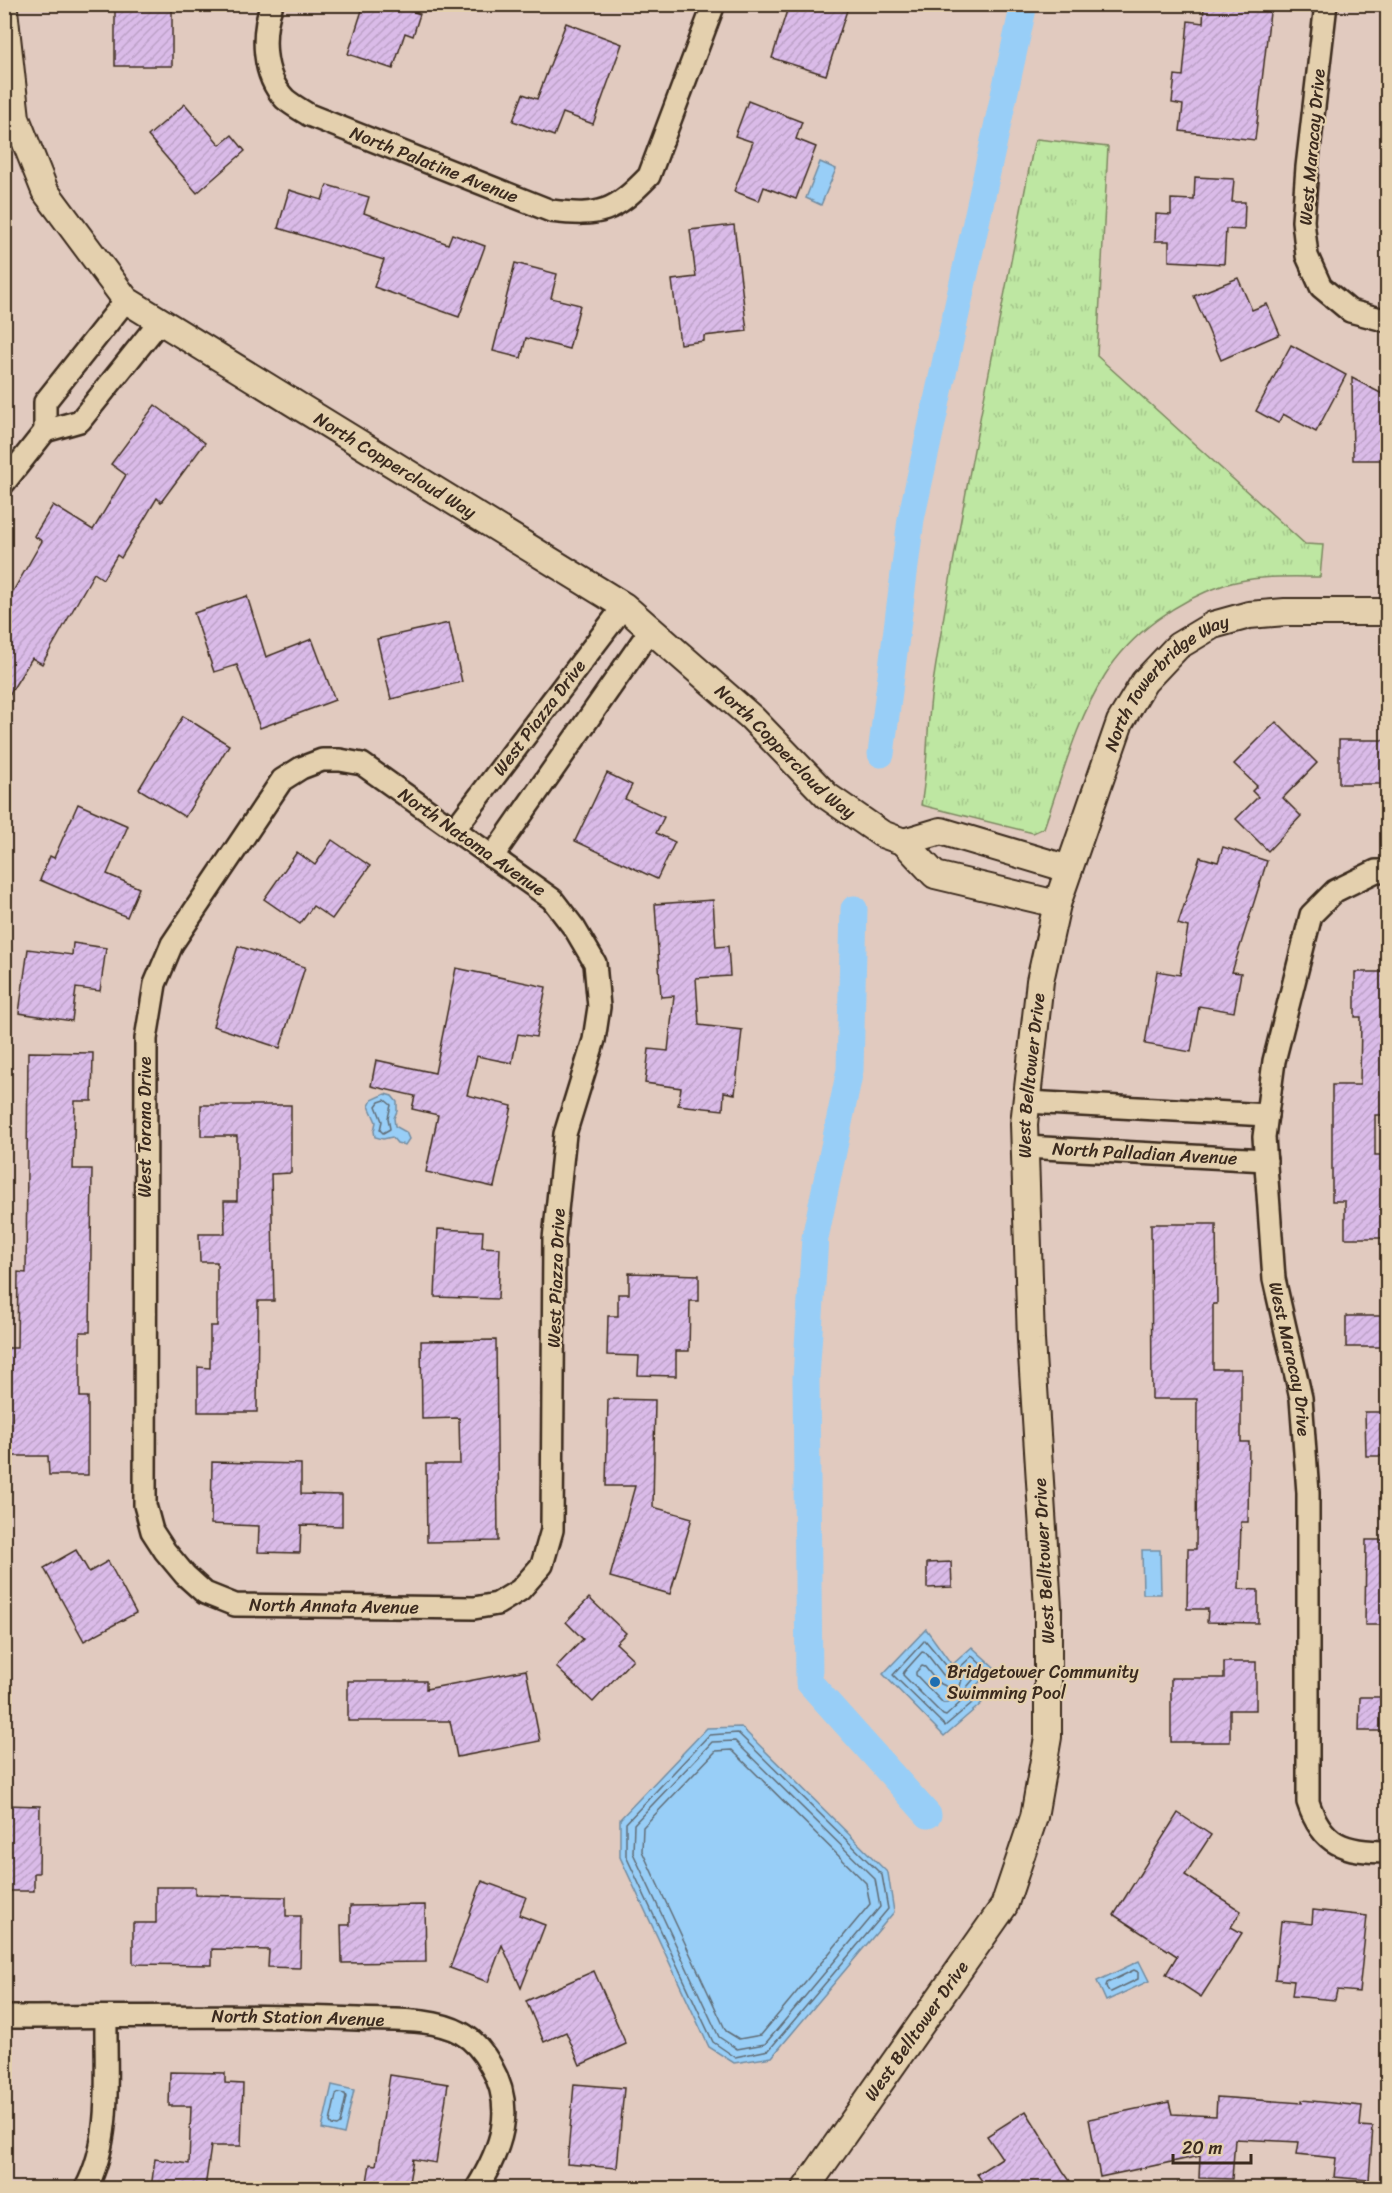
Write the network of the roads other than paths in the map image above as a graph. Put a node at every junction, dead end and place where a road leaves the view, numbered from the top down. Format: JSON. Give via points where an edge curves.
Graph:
{"nodes":[{"id":1,"x":272,"y":4,"type":"edge"},
{"id":2,"x":714,"y":4,"type":"edge"},
{"id":3,"x":1326,"y":4,"type":"edge"},
{"id":4,"x":4,"y":10,"type":"edge"},
{"id":5,"x":126,"y":300,"type":"junction"},
{"id":6,"x":160,"y":321,"type":"junction"},
{"id":7,"x":1388,"y":321,"type":"edge"},
{"id":8,"x":45,"y":431,"type":"junction"},
{"id":9,"x":5,"y":482,"type":"edge"},
{"id":10,"x":624,"y":606,"type":"junction"},
{"id":11,"x":1388,"y":612,"type":"edge"},
{"id":12,"x":651,"y":629,"type":"junction"},
{"id":13,"x":322,"y":760,"type":"joint"},
{"id":14,"x":454,"y":830,"type":"junction"},
{"id":15,"x":904,"y":842,"type":"junction"},
{"id":16,"x":492,"y":857,"type":"junction"},
{"id":17,"x":1069,"y":869,"type":"junction"},
{"id":18,"x":1388,"y":871,"type":"edge"},
{"id":19,"x":1057,"y":904,"type":"junction"},
{"id":20,"x":596,"y":963,"type":"joint"},
{"id":21,"x":1027,"y":1102,"type":"junction"},
{"id":22,"x":1267,"y":1115,"type":"junction"},
{"id":23,"x":1025,"y":1147,"type":"junction"},
{"id":24,"x":1266,"y":1160,"type":"junction"},
{"id":25,"x":165,"y":1551,"type":"joint"},
{"id":26,"x":520,"y":1590,"type":"joint"},
{"id":27,"x":1388,"y":1852,"type":"edge"},
{"id":28,"x":4,"y":2017,"type":"edge"},
{"id":29,"x":106,"y":2017,"type":"junction"},
{"id":30,"x":86,"y":2188,"type":"edge"},
{"id":31,"x":477,"y":2188,"type":"edge"},
{"id":32,"x":806,"y":2188,"type":"edge"}],
"edges":[{"from":1,"to":2,"type":"street","name":"North Palatine Avenue","via":[[266,21],[265,50],[271,75],[285,98],[309,115],[551,211],[582,215],[614,207],[649,176]]},
{"from":3,"to":7,"type":"street","name":"West Maracay Drive","via":[[1307,167],[1303,222],[1307,256],[1322,287],[1350,311]]},
{"from":4,"to":5,"type":"street","name":"North Coppercloud Way","via":[[16,118],[45,191]]},
{"from":5,"to":6,"type":"street","name":"North Coppercloud Way"},
{"from":5,"to":8,"type":"street","via":[[45,402]]},
{"from":6,"to":8,"type":"street","via":[[80,421]]},
{"from":6,"to":10,"type":"street","name":"North Coppercloud Way"},
{"from":8,"to":9,"type":"street"},
{"from":10,"to":12,"type":"street","name":"North Coppercloud Way"},
{"from":10,"to":14,"type":"street","name":"West Piazza Drive"},
{"from":11,"to":17,"type":"street","name":"North Towerbridge Way","via":[[1249,615],[1213,625],[1178,646],[1144,682],[1120,722]]},
{"from":12,"to":15,"type":"street","name":"North Coppercloud Way","via":[[752,718],[826,796],[882,834]]},
{"from":12,"to":16,"type":"street"},
{"from":13,"to":14,"type":"street","name":"North Natoma Avenue","via":[[362,764]]},
{"from":13,"to":25,"type":"street","name":"West Torana Drive","via":[[282,780],[172,944],[155,984],[146,1039],[143,1491],[152,1531]]},
{"from":14,"to":16,"type":"street","name":"North Natoma Avenue"},
{"from":15,"to":17,"type":"street","via":[[940,831]]},
{"from":15,"to":19,"type":"street","name":"North Coppercloud Way","via":[[935,875]]},
{"from":16,"to":20,"type":"street","name":"North Natoma Avenue","via":[[552,899]]},
{"from":17,"to":19,"type":"street","name":"North Towerbridge Way"},
{"from":18,"to":22,"type":"street","name":"West Maracay Drive","via":[[1376,871],[1335,891],[1311,915],[1274,1061]]},
{"from":19,"to":21,"type":"street","name":"West Belltower Drive","via":[[1040,981]]},
{"from":20,"to":26,"type":"street","name":"West Piazza Drive","via":[[599,1007],[594,1040],[565,1134],[554,1239],[552,1530],[542,1565]]},
{"from":21,"to":22,"type":"street"},
{"from":21,"to":23,"type":"street","name":"West Belltower Drive"},
{"from":22,"to":24,"type":"street","name":"West Maracay Drive"},
{"from":23,"to":24,"type":"street","name":"North Palladian Avenue"},
{"from":23,"to":32,"type":"street","name":"West Belltower Drive","via":[[1030,1340],[1048,1608],[1048,1737],[1034,1816],[1004,1906]]},
{"from":24,"to":27,"type":"street","name":"West Maracay Drive","via":[[1274,1279],[1301,1398],[1308,1493],[1308,1802],[1314,1820],[1326,1836],[1344,1847]]},
{"from":25,"to":26,"type":"street","name":"North Annata Avenue","via":[[205,1593],[235,1605],[474,1608],[497,1604]]},
{"from":28,"to":29,"type":"street","name":"North Station Avenue"},
{"from":29,"to":30,"type":"street","via":[[105,2128],[94,2173]]},
{"from":29,"to":31,"type":"street","name":"North Station Avenue","via":[[306,2017],[433,2022],[462,2033],[483,2051],[499,2080],[504,2109],[502,2137]]}]}
